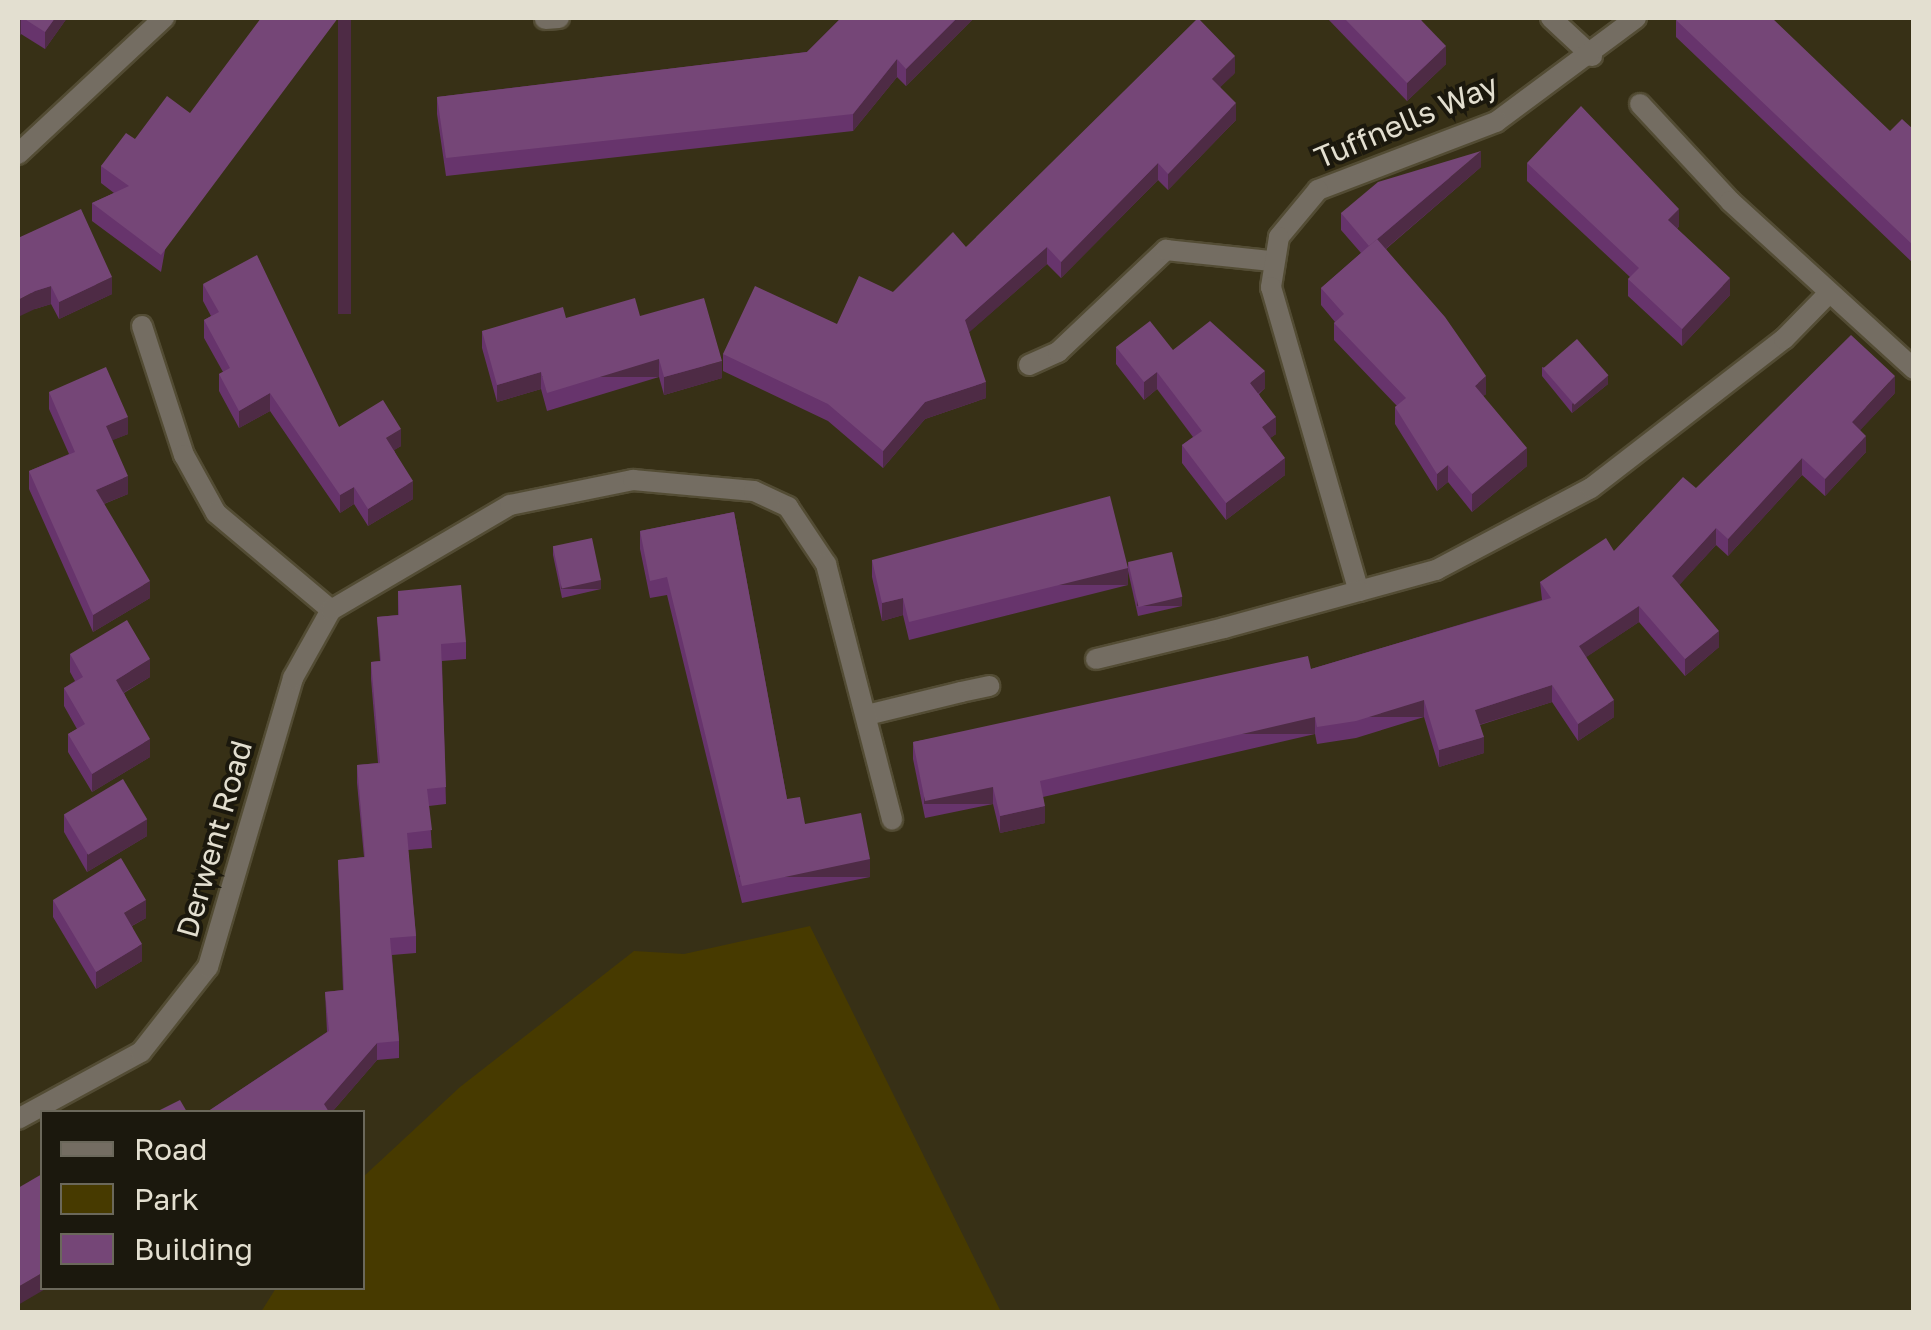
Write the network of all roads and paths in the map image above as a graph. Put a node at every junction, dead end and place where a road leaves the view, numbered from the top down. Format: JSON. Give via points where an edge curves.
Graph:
{"nodes":[{"id":1,"x":164,"y":18,"type":"edge"},
{"id":2,"x":1551,"y":18,"type":"edge"},
{"id":3,"x":1636,"y":18,"type":"edge"},
{"id":4,"x":1592,"y":56,"type":"junction"},
{"id":5,"x":1640,"y":104,"type":"dead end"},
{"id":6,"x":18,"y":154,"type":"edge"},
{"id":7,"x":1271,"y":260,"type":"junction"},
{"id":8,"x":1829,"y":293,"type":"junction"},
{"id":9,"x":142,"y":326,"type":"dead end"},
{"id":10,"x":1029,"y":365,"type":"dead end"},
{"id":11,"x":1914,"y":370,"type":"edge"},
{"id":12,"x":1359,"y":590,"type":"junction"},
{"id":13,"x":331,"y":610,"type":"junction"},
{"id":14,"x":1096,"y":659,"type":"dead end"},
{"id":15,"x":988,"y":686,"type":"dead end"},
{"id":16,"x":867,"y":715,"type":"junction"},
{"id":17,"x":892,"y":820,"type":"dead end"},
{"id":18,"x":18,"y":1119,"type":"edge"}],
"edges":[{"from":1,"to":6,"type":"street"},
{"from":2,"to":4,"type":"street"},
{"from":3,"to":4,"type":"street","name":"Tuffnells Way"},
{"from":4,"to":7,"type":"street","name":"Tuffnells Way","via":[[1496,122],[1318,190],[1295,210]]},
{"from":5,"to":8,"type":"street","via":[[1730,202]]},
{"from":7,"to":10,"type":"street","via":[[1166,250],[1058,352]]},
{"from":7,"to":12,"type":"street","via":[[1282,323]]},
{"from":8,"to":11,"type":"street"},
{"from":8,"to":12,"type":"street","via":[[1784,339],[1591,488],[1436,570]]},
{"from":9,"to":13,"type":"street","via":[[184,455],[216,513]]},
{"from":12,"to":14,"type":"street"},
{"from":13,"to":16,"type":"street","name":"Derwent Road","via":[[465,527],[576,486],[685,482],[754,491],[788,507],[814,540]]},
{"from":13,"to":18,"type":"street","name":"Derwent Road","via":[[293,678],[208,967],[141,1052]]},
{"from":15,"to":16,"type":"street"},
{"from":16,"to":17,"type":"street","name":"Derwent Road"}]}
